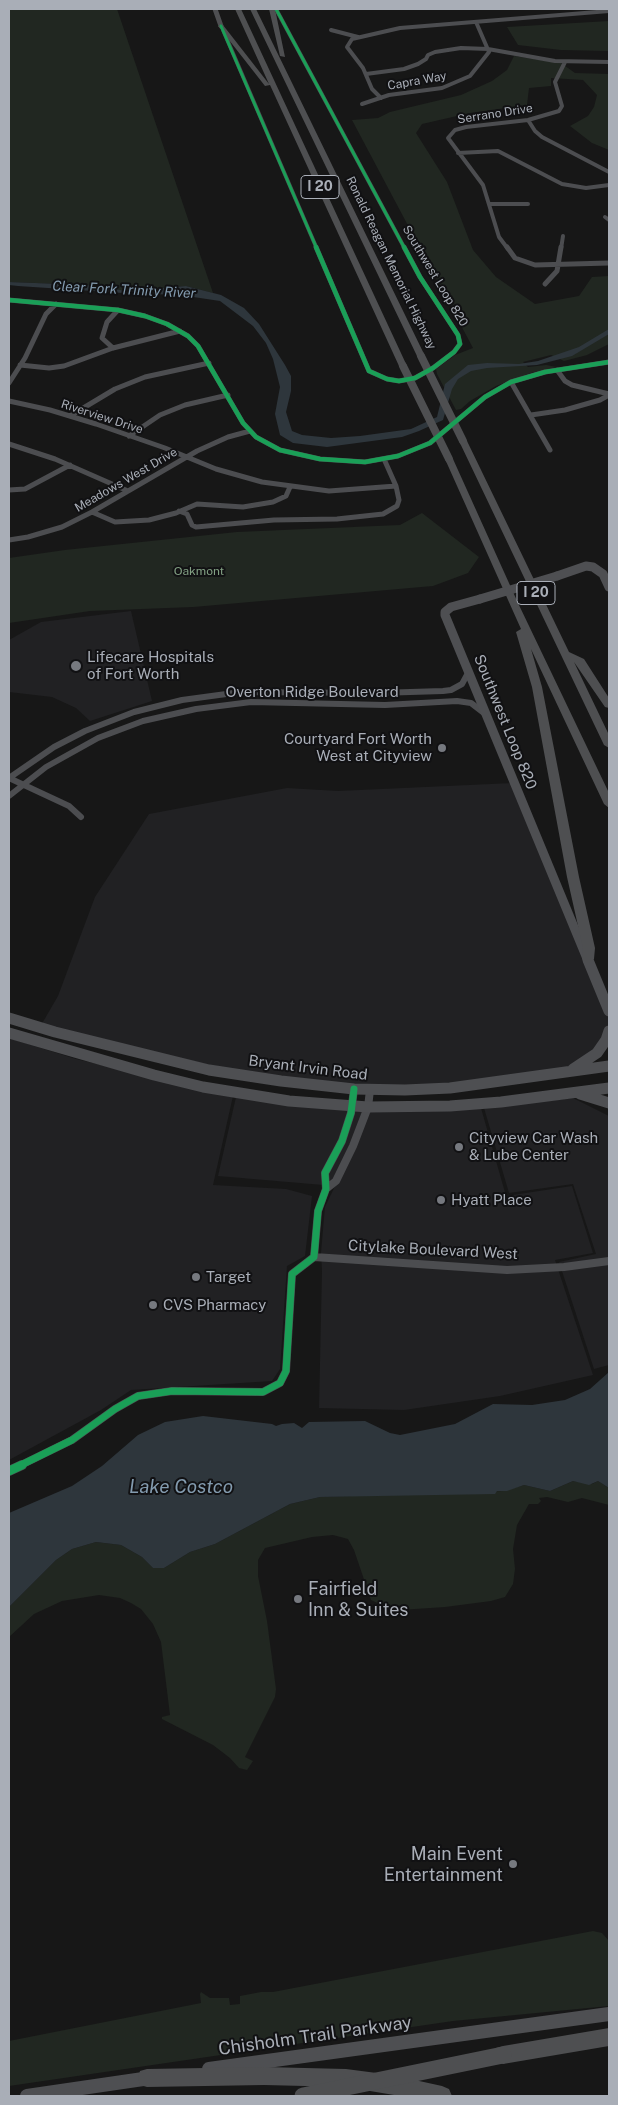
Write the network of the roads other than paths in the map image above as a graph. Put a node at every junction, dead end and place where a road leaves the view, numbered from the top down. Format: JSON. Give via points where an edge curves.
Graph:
{"nodes":[{"id":1,"x":215,"y":9,"type":"edge"},
{"id":2,"x":238,"y":9,"type":"edge"},
{"id":3,"x":253,"y":9,"type":"edge"},
{"id":4,"x":272,"y":9,"type":"edge"},
{"id":5,"x":276,"y":9,"type":"edge"},
{"id":6,"x":609,"y":11,"type":"edge"},
{"id":7,"x":476,"y":22,"type":"junction"},
{"id":8,"x":221,"y":26,"type":"junction"},
{"id":9,"x":331,"y":30,"type":"dead end"},
{"id":10,"x":358,"y":36,"type":"junction"},
{"id":11,"x":488,"y":50,"type":"junction"},
{"id":12,"x":565,"y":62,"type":"junction"},
{"id":13,"x":609,"y":62,"type":"edge"},
{"id":14,"x":284,"y":73,"type":"junction"},
{"id":15,"x":366,"y":74,"type":"junction"},
{"id":16,"x":381,"y":98,"type":"junction"},
{"id":17,"x":362,"y":104,"type":"dead end"},
{"id":18,"x":528,"y":120,"type":"junction"},
{"id":19,"x":295,"y":132,"type":"junction"},
{"id":20,"x":458,"y":153,"type":"junction"},
{"id":21,"x":609,"y":172,"type":"edge"},
{"id":22,"x":609,"y":185,"type":"edge"},
{"id":23,"x":490,"y":204,"type":"junction"},
{"id":24,"x":528,"y":204,"type":"dead end"},
{"id":25,"x":563,"y":236,"type":"dead end"},
{"id":26,"x":609,"y":263,"type":"edge"},
{"id":27,"x":558,"y":265,"type":"junction"},
{"id":28,"x":545,"y":284,"type":"dead end"},
{"id":29,"x":9,"y":300,"type":"edge"},
{"id":30,"x":56,"y":304,"type":"junction"},
{"id":31,"x":118,"y":310,"type":"junction"},
{"id":32,"x":180,"y":331,"type":"junction"},
{"id":33,"x":113,"y":348,"type":"junction"},
{"id":34,"x":609,"y":362,"type":"edge"},
{"id":35,"x":209,"y":363,"type":"junction"},
{"id":36,"x":20,"y":365,"type":"junction"},
{"id":37,"x":557,"y":370,"type":"junction"},
{"id":38,"x":511,"y":382,"type":"junction"},
{"id":39,"x":9,"y":383,"type":"edge"},
{"id":40,"x":228,"y":395,"type":"junction"},
{"id":41,"x":609,"y":395,"type":"edge"},
{"id":42,"x":9,"y":401,"type":"edge"},
{"id":43,"x":531,"y":415,"type":"junction"},
{"id":44,"x":70,"y":416,"type":"junction"},
{"id":45,"x":250,"y":431,"type":"junction"},
{"id":46,"x":129,"y":436,"type":"junction"},
{"id":47,"x":9,"y":444,"type":"edge"},
{"id":48,"x":550,"y":450,"type":"dead end"},
{"id":49,"x":187,"y":457,"type":"junction"},
{"id":50,"x":384,"y":459,"type":"junction"},
{"id":51,"x":70,"y":465,"type":"junction"},
{"id":52,"x":396,"y":486,"type":"junction"},
{"id":53,"x":290,"y":487,"type":"junction"},
{"id":54,"x":9,"y":490,"type":"edge"},
{"id":55,"x":128,"y":491,"type":"junction"},
{"id":56,"x":179,"y":511,"type":"junction"},
{"id":57,"x":92,"y":512,"type":"junction"},
{"id":58,"x":9,"y":540,"type":"edge"},
{"id":59,"x":609,"y":587,"type":"edge"},
{"id":60,"x":513,"y":603,"type":"junction"},
{"id":61,"x":566,"y":654,"type":"junction"},
{"id":62,"x":468,"y":673,"type":"junction"},
{"id":63,"x":284,"y":691,"type":"junction"},
{"id":64,"x":281,"y":702,"type":"junction"},
{"id":65,"x":609,"y":705,"type":"edge"},
{"id":66,"x":484,"y":713,"type":"junction"},
{"id":67,"x":116,"y":718,"type":"junction"},
{"id":68,"x":123,"y":728,"type":"junction"},
{"id":69,"x":609,"y":745,"type":"edge"},
{"id":70,"x":9,"y":778,"type":"edge"},
{"id":71,"x":21,"y":785,"type":"junction"},
{"id":72,"x":9,"y":796,"type":"edge"},
{"id":73,"x":609,"y":804,"type":"edge"},
{"id":74,"x":81,"y":816,"type":"dead end"},
{"id":75,"x":588,"y":959,"type":"junction"},
{"id":76,"x":608,"y":1010,"type":"edge"},
{"id":77,"x":9,"y":1018,"type":"edge"},
{"id":78,"x":609,"y":1020,"type":"edge"},
{"id":79,"x":609,"y":1031,"type":"edge"},
{"id":80,"x":9,"y":1034,"type":"edge"},
{"id":81,"x":609,"y":1066,"type":"edge"},
{"id":82,"x":570,"y":1071,"type":"junction"},
{"id":83,"x":609,"y":1088,"type":"edge"},
{"id":84,"x":354,"y":1089,"type":"junction"},
{"id":85,"x":370,"y":1090,"type":"junction"},
{"id":86,"x":574,"y":1092,"type":"junction"},
{"id":87,"x":609,"y":1103,"type":"edge"},
{"id":88,"x":352,"y":1106,"type":"junction"},
{"id":89,"x":368,"y":1107,"type":"junction"},
{"id":90,"x":342,"y":1140,"type":"junction"},
{"id":91,"x":353,"y":1146,"type":"junction"},
{"id":92,"x":326,"y":1188,"type":"junction"},
{"id":93,"x":314,"y":1257,"type":"junction"},
{"id":94,"x":609,"y":1261,"type":"edge"},
{"id":95,"x":9,"y":1471,"type":"edge"},
{"id":96,"x":609,"y":2014,"type":"edge"},
{"id":97,"x":609,"y":2037,"type":"edge"},
{"id":98,"x":147,"y":2078,"type":"junction"},
{"id":99,"x":27,"y":2096,"type":"edge"},
{"id":100,"x":303,"y":2096,"type":"edge"},
{"id":101,"x":442,"y":2096,"type":"edge"}],
"edges":[{"from":1,"to":8,"type":"main road","name":"Southwest Loop 820"},
{"from":2,"to":19,"type":"highway","number":"I 20"},
{"from":3,"to":14,"type":"highway","name":"Ronald Reagan Memorial Highway","number":"I 20"},
{"from":4,"to":14,"type":"highway","via":[[285,64]]},
{"from":5,"to":8,"type":"street","name":"Southwest Loop 820","via":[[420,277],[458,335],[460,344],[454,352],[415,378],[387,379],[369,371]]},
{"from":6,"to":7,"type":"street"},
{"from":7,"to":10,"type":"street","via":[[388,29]]},
{"from":7,"to":11,"type":"street"},
{"from":8,"to":19,"type":"highway","via":[[265,82],[289,129]]},
{"from":9,"to":10,"type":"street"},
{"from":10,"to":15,"type":"street","via":[[347,47]]},
{"from":11,"to":12,"type":"street"},
{"from":11,"to":15,"type":"street","via":[[444,50],[404,69]]},
{"from":11,"to":16,"type":"street","name":"Capra Way","via":[[485,60],[459,82]]},
{"from":12,"to":13,"type":"street"},
{"from":12,"to":18,"type":"street","name":"Serrano Drive","via":[[555,82],[562,108]]},
{"from":14,"to":61,"type":"highway","name":"Ronald Reagan Memorial Highway","number":"I 20","bridge":true},
{"from":15,"to":16,"type":"street","via":[[372,89]]},
{"from":16,"to":17,"type":"street","name":"Capra Way"},
{"from":18,"to":20,"type":"street","name":"Serrano Drive","via":[[455,130],[448,138]]},
{"from":18,"to":21,"type":"street","via":[[542,137]]},
{"from":19,"to":60,"type":"highway","number":"I 20","bridge":true},
{"from":20,"to":22,"type":"street","via":[[498,151],[562,184],[586,188]]},
{"from":20,"to":23,"type":"street","name":"Serrano Drive","via":[[482,185]]},
{"from":23,"to":24,"type":"street"},
{"from":23,"to":27,"type":"street","name":"Serrano Drive","via":[[499,237],[509,253],[530,264]]},
{"from":25,"to":27,"type":"street"},
{"from":26,"to":27,"type":"street","name":"Serrano Drive"},
{"from":27,"to":28,"type":"street","via":[[557,271]]},
{"from":29,"to":30,"type":"street"},
{"from":30,"to":31,"type":"street"},
{"from":30,"to":36,"type":"street","via":[[46,314]]},
{"from":31,"to":32,"type":"street","via":[[156,320]]},
{"from":31,"to":33,"type":"street","via":[[107,322],[102,338]]},
{"from":32,"to":33,"type":"street"},
{"from":32,"to":35,"type":"street","via":[[198,346]]},
{"from":33,"to":36,"type":"street","via":[[64,366]]},
{"from":34,"to":37,"type":"street"},
{"from":35,"to":40,"type":"street"},
{"from":35,"to":44,"type":"street","via":[[145,377],[116,389]]},
{"from":36,"to":39,"type":"street"},
{"from":37,"to":38,"type":"street"},
{"from":37,"to":41,"type":"street","via":[[565,381]]},
{"from":38,"to":43,"type":"street"},
{"from":38,"to":50,"type":"street","via":[[494,390],[430,443]]},
{"from":40,"to":45,"type":"street"},
{"from":40,"to":46,"type":"street","via":[[168,412]]},
{"from":41,"to":43,"type":"street","via":[[565,410]]},
{"from":42,"to":44,"type":"street","name":"Riverview Drive"},
{"from":43,"to":48,"type":"street"},
{"from":44,"to":46,"type":"street","name":"Riverview Drive"},
{"from":45,"to":49,"type":"street","name":"Meadows West Drive","via":[[228,437]]},
{"from":45,"to":50,"type":"street","via":[[280,450],[320,460],[354,462]]},
{"from":46,"to":49,"type":"street","name":"Riverview Drive"},
{"from":47,"to":51,"type":"street"},
{"from":49,"to":53,"type":"street","name":"Riverview Drive","via":[[242,477]]},
{"from":49,"to":55,"type":"street","name":"Meadows West Drive"},
{"from":50,"to":52,"type":"street"},
{"from":51,"to":54,"type":"street","via":[[25,489]]},
{"from":51,"to":55,"type":"street"},
{"from":52,"to":53,"type":"street","name":"Riverview Drive","via":[[329,491]]},
{"from":52,"to":56,"type":"street","via":[[397,506],[383,514],[196,527],[187,514]]},
{"from":53,"to":56,"type":"street","via":[[286,496],[273,502],[243,507],[197,504]]},
{"from":55,"to":57,"type":"street","name":"Meadows West Drive"},
{"from":56,"to":57,"type":"street","via":[[149,520],[123,522],[108,520]]},
{"from":57,"to":58,"type":"street","name":"Meadows West Drive","via":[[47,532]]},
{"from":59,"to":62,"type":"main road","name":"Southwest Loop 820","bridge":true,"via":[[603,574],[586,566],[451,608],[445,612]]},
{"from":60,"to":73,"type":"highway","number":"I 20"},
{"from":60,"to":75,"type":"highway","via":[[513,613],[537,687],[589,948]]},
{"from":61,"to":65,"type":"highway","via":[[580,661]]},
{"from":61,"to":69,"type":"highway","name":"Ronald Reagan Memorial Highway","number":"I 20"},
{"from":62,"to":63,"type":"street","name":"Overton Ridge Boulevard","via":[[462,684],[443,691]]},
{"from":62,"to":66,"type":"main road","name":"Southwest Loop 820"},
{"from":63,"to":64,"type":"street"},
{"from":63,"to":67,"type":"street","name":"Overton Ridge Boulevard","via":[[202,696]]},
{"from":64,"to":66,"type":"street","name":"Overton Ridge Boulevard","via":[[386,705],[457,701],[471,704]]},
{"from":64,"to":68,"type":"street","name":"Overton Ridge Boulevard","via":[[216,705]]},
{"from":66,"to":75,"type":"main road","name":"Southwest Loop 820"},
{"from":67,"to":68,"type":"street"},
{"from":67,"to":70,"type":"street","name":"Overton Ridge Boulevard","via":[[68,739]]},
{"from":68,"to":71,"type":"street","name":"Overton Ridge Boulevard","via":[[74,750]]},
{"from":70,"to":71,"type":"street"},
{"from":71,"to":72,"type":"street","name":"Overton Ridge Boulevard"},
{"from":71,"to":74,"type":"street","via":[[69,806]]},
{"from":75,"to":76,"type":"main road","name":"Southwest Loop 820"},
{"from":76,"to":78,"type":"main road","name":"Southwest Loop 820"},
{"from":77,"to":84,"type":"main road","name":"Bryant Irvin Road","via":[[210,1070]]},
{"from":79,"to":82,"type":"main road","via":[[596,1053]]},
{"from":80,"to":88,"type":"main road","name":"Bryant Irvin Road","via":[[203,1087],[274,1099]]},
{"from":81,"to":82,"type":"main road","name":"Bryant Irvin Road"},
{"from":82,"to":85,"type":"main road","name":"Bryant Irvin Road","via":[[450,1088]]},
{"from":83,"to":86,"type":"main road","name":"Bryant Irvin Road"},
{"from":84,"to":85,"type":"main road","name":"Bryant Irvin Road"},
{"from":84,"to":88,"type":"street"},
{"from":85,"to":89,"type":"street"},
{"from":86,"to":87,"type":"main road"},
{"from":86,"to":89,"type":"main road","name":"Bryant Irvin Road","via":[[450,1106]]},
{"from":88,"to":89,"type":"main road","name":"Bryant Irvin Road"},
{"from":88,"to":90,"type":"street"},
{"from":89,"to":91,"type":"street"},
{"from":90,"to":91,"type":"street"},
{"from":90,"to":92,"type":"street","via":[[327,1167]]},
{"from":91,"to":92,"type":"street","via":[[336,1181]]},
{"from":92,"to":93,"type":"street","via":[[318,1211]]},
{"from":93,"to":94,"type":"street","name":"Citylake Boulevard West","via":[[507,1270]]},
{"from":93,"to":95,"type":"street","via":[[292,1274],[286,1372],[280,1383],[263,1392],[172,1391],[138,1396],[72,1440]]},
{"from":96,"to":98,"type":"main road","name":"Chisholm Trail Parkway"},
{"from":97,"to":100,"type":"highway","bridge":true},
{"from":98,"to":99,"type":"main road","name":"Chisholm Trail Parkway"},
{"from":98,"to":101,"type":"highway","via":[[346,2078]]}]}
